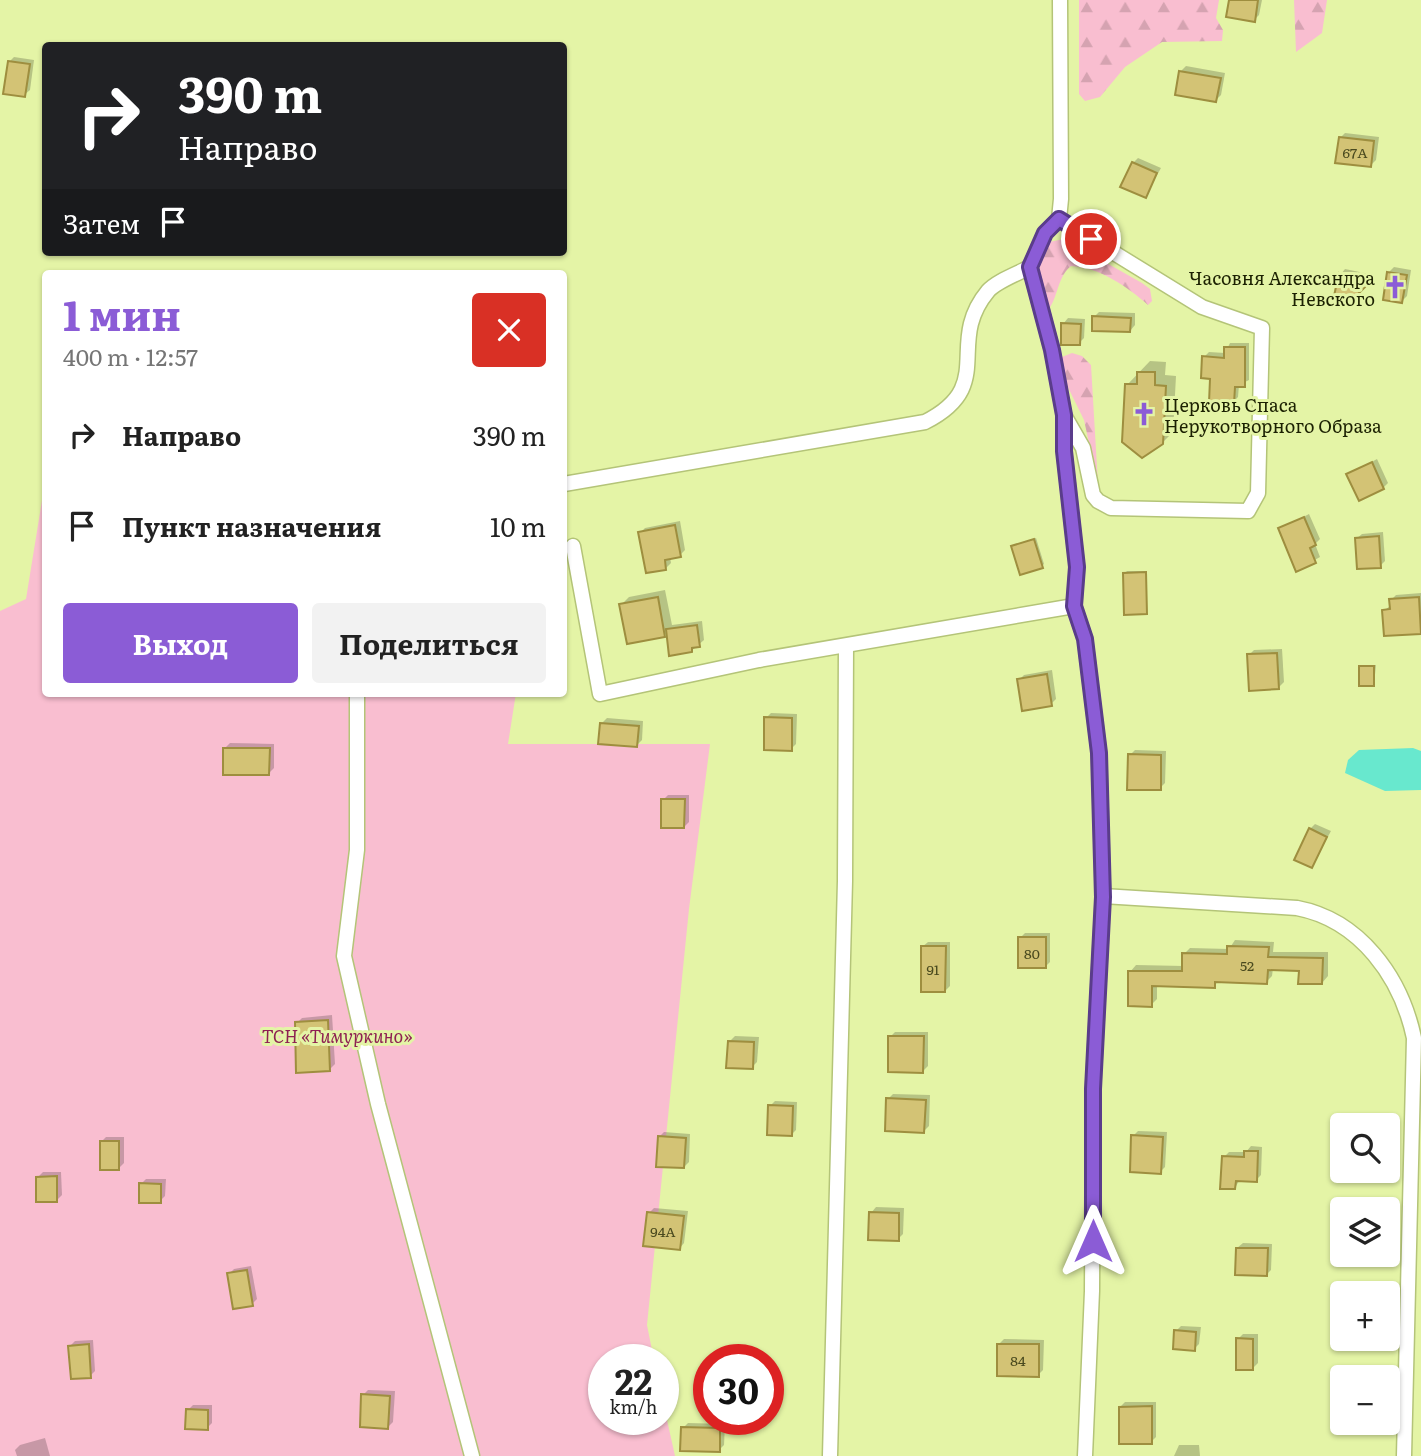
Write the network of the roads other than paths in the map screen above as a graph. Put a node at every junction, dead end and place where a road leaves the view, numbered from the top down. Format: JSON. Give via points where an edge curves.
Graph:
{"nodes":[{"id":1,"x":1060,"y":0,"type":"edge"},
{"id":2,"x":1059,"y":219,"type":"junction"},
{"id":3,"x":1030,"y":267,"type":"junction"},
{"id":4,"x":1064,"y":415,"type":"junction"},
{"id":5,"x":567,"y":483,"type":"edge"},
{"id":6,"x":573,"y":546,"type":"dead end"},
{"id":7,"x":1074,"y":606,"type":"junction"},
{"id":8,"x":846,"y":646,"type":"junction"},
{"id":9,"x":357,"y":697,"type":"edge"},
{"id":10,"x":1103,"y":897,"type":"junction"},
{"id":11,"x":472,"y":1456,"type":"edge"},
{"id":12,"x":830,"y":1456,"type":"edge"},
{"id":13,"x":1084,"y":1456,"type":"edge"},
{"id":14,"x":1404,"y":1456,"type":"edge"}],
"edges":[{"from":1,"to":2,"type":"street"},
{"from":2,"to":3,"type":"street","via":[[1045,233]]},
{"from":2,"to":4,"type":"street","via":[[1202,307],[1262,328],[1258,493],[1248,511],[1236,513],[1104,505],[1093,495],[1083,448]]},
{"from":3,"to":4,"type":"street"},
{"from":3,"to":5,"type":"street","via":[[990,289],[974,311],[967,344],[968,380],[946,411],[925,422]]},
{"from":4,"to":7,"type":"street","via":[[1077,567]]},
{"from":6,"to":8,"type":"street","via":[[600,694]]},
{"from":7,"to":8,"type":"street"},
{"from":7,"to":10,"type":"street","via":[[1085,639],[1099,753]]},
{"from":8,"to":12,"type":"street"},
{"from":9,"to":11,"type":"street","via":[[357,850],[344,956]]},
{"from":10,"to":13,"type":"street"},
{"from":10,"to":14,"type":"street","via":[[1320,912],[1355,934],[1393,981],[1414,1038]]}]}
